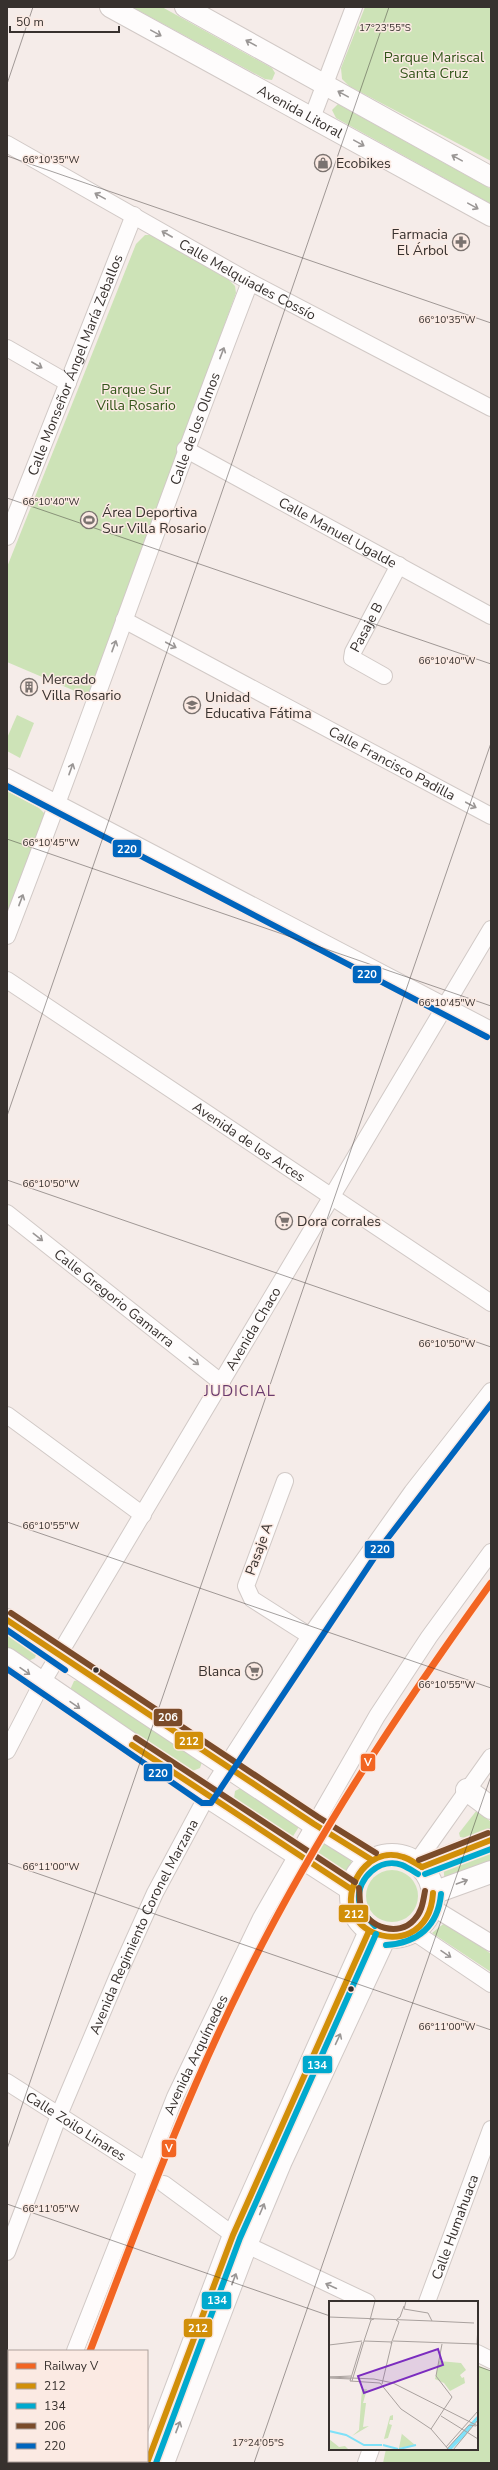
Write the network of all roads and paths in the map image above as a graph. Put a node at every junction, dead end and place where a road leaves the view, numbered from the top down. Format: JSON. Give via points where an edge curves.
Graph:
{"nodes":[{"id":1,"x":110,"y":7,"type":"edge"},
{"id":2,"x":185,"y":7,"type":"edge"},
{"id":3,"x":354,"y":7,"type":"edge"},
{"id":4,"x":324,"y":84,"type":"junction"},
{"id":5,"x":312,"y":118,"type":"junction"},
{"id":6,"x":7,"y":144,"type":"edge"},
{"id":7,"x":491,"y":177,"type":"edge"},
{"id":8,"x":134,"y":215,"type":"junction"},
{"id":9,"x":491,"y":216,"type":"edge"},
{"id":10,"x":250,"y":282,"type":"junction"},
{"id":11,"x":7,"y":348,"type":"edge"},
{"id":12,"x":68,"y":383,"type":"junction"},
{"id":13,"x":491,"y":408,"type":"edge"},
{"id":14,"x":185,"y":449,"type":"junction"},
{"id":15,"x":7,"y":537,"type":"edge"},
{"id":16,"x":399,"y":565,"type":"junction"},
{"id":17,"x":491,"y":616,"type":"edge"},
{"id":18,"x":124,"y":620,"type":"junction"},
{"id":19,"x":384,"y":676,"type":"dead end"},
{"id":20,"x":7,"y":777,"type":"edge"},
{"id":21,"x":57,"y":805,"type":"junction"},
{"id":22,"x":491,"y":816,"type":"edge"},
{"id":23,"x":491,"y":929,"type":"edge"},
{"id":24,"x":7,"y":936,"type":"edge"},
{"id":25,"x":7,"y":980,"type":"edge"},
{"id":26,"x":445,"y":1006,"type":"junction"},
{"id":27,"x":491,"y":1030,"type":"edge"},
{"id":28,"x":330,"y":1197,"type":"junction"},
{"id":29,"x":7,"y":1213,"type":"edge"},
{"id":30,"x":491,"y":1303,"type":"edge"},
{"id":31,"x":222,"y":1383,"type":"junction"},
{"id":32,"x":491,"y":1391,"type":"edge"},
{"id":33,"x":7,"y":1415,"type":"edge"},
{"id":34,"x":285,"y":1480,"type":"dead end"},
{"id":35,"x":143,"y":1515,"type":"junction"},
{"id":36,"x":491,"y":1552,"type":"edge"},
{"id":37,"x":7,"y":1620,"type":"edge"},
{"id":38,"x":310,"y":1636,"type":"junction"},
{"id":39,"x":60,"y":1656,"type":"junction"},
{"id":40,"x":7,"y":1659,"type":"edge"},
{"id":41,"x":42,"y":1683,"type":"junction"},
{"id":42,"x":7,"y":1751,"type":"edge"},
{"id":43,"x":491,"y":1757,"type":"edge"},
{"id":44,"x":227,"y":1766,"type":"junction"},
{"id":45,"x":467,"y":1790,"type":"junction"},
{"id":46,"x":207,"y":1796,"type":"junction"},
{"id":47,"x":491,"y":1808,"type":"edge"},
{"id":48,"x":314,"y":1824,"type":"junction"},
{"id":49,"x":491,"y":1840,"type":"edge"},
{"id":50,"x":296,"y":1854,"type":"junction"},
{"id":51,"x":372,"y":1860,"type":"junction"},
{"id":52,"x":419,"y":1865,"type":"junction"},
{"id":53,"x":491,"y":1872,"type":"edge"},
{"id":54,"x":351,"y":1889,"type":"junction"},
{"id":55,"x":433,"y":1900,"type":"junction"},
{"id":56,"x":414,"y":1932,"type":"junction"},
{"id":57,"x":378,"y":1934,"type":"junction"},
{"id":58,"x":491,"y":1943,"type":"edge"},
{"id":59,"x":491,"y":1984,"type":"edge"},
{"id":60,"x":7,"y":2082,"type":"edge"},
{"id":61,"x":59,"y":2115,"type":"junction"},
{"id":62,"x":491,"y":2129,"type":"edge"},
{"id":63,"x":145,"y":2170,"type":"junction"},
{"id":64,"x":164,"y":2184,"type":"dead end"},
{"id":65,"x":240,"y":2240,"type":"junction"},
{"id":66,"x":7,"y":2252,"type":"edge"},
{"id":67,"x":365,"y":2301,"type":"edge"},
{"id":68,"x":427,"y":2301,"type":"edge"},
{"id":69,"x":75,"y":2350,"type":"edge"},
{"id":70,"x":478,"y":2354,"type":"edge"},
{"id":71,"x":491,"y":2360,"type":"edge"},
{"id":72,"x":371,"y":2450,"type":"edge"},
{"id":73,"x":148,"y":2461,"type":"edge"},
{"id":74,"x":164,"y":2463,"type":"edge"},
{"id":75,"x":366,"y":2463,"type":"edge"}],
"edges":[{"from":1,"to":5,"type":"main road","name":"Avenida Litoral","one_way":true},
{"from":4,"to":2,"type":"main road","one_way":true},
{"from":3,"to":4,"type":"street"},
{"from":4,"to":5,"type":"street"},
{"from":7,"to":4,"type":"main road","one_way":true},
{"from":5,"to":9,"type":"main road","name":"Avenida Litoral","one_way":true},
{"from":8,"to":6,"type":"street","name":"Calle Melquiades Cossío","one_way":true},
{"from":10,"to":8,"type":"street","name":"Calle Melquiades Cossío","one_way":true},
{"from":8,"to":12,"type":"street","name":"Calle Monseñor Ángel María Zeballos"},
{"from":10,"to":13,"type":"street","name":"Calle Melquiades Cossío"},
{"from":14,"to":10,"type":"street","name":"Calle de los Olmos","one_way":true},
{"from":11,"to":12,"type":"street","one_way":true},
{"from":12,"to":15,"type":"street","name":"Calle Monseñor Ángel María Zeballos"},
{"from":14,"to":16,"type":"street","name":"Calle Manuel Ugalde"},
{"from":14,"to":18,"type":"street","name":"Calle de los Olmos"},
{"from":16,"to":17,"type":"street","name":"Calle Manuel Ugalde"},
{"from":16,"to":19,"type":"street","name":"Pasaje B","via":[[352,658]]},
{"from":21,"to":18,"type":"street","name":"Calle de los Olmos","one_way":true},
{"from":18,"to":22,"type":"street","name":"Calle Francisco Padilla","one_way":true},
{"from":20,"to":21,"type":"street"},
{"from":24,"to":21,"type":"street","name":"Calle de los Olmos","one_way":true},
{"from":21,"to":26,"type":"street"},
{"from":23,"to":26,"type":"street","name":"Avenida Chaco"},
{"from":25,"to":28,"type":"street","name":"Avenida de los Arces"},
{"from":26,"to":27,"type":"street"},
{"from":26,"to":28,"type":"street","name":"Avenida Chaco"},
{"from":28,"to":30,"type":"street","name":"Avenida de los Arces"},
{"from":28,"to":31,"type":"street","name":"Avenida Chaco"},
{"from":29,"to":31,"type":"street","name":"Calle Gregorio Gamarra","one_way":true},
{"from":31,"to":35,"type":"street","name":"Avenida Chaco"},
{"from":32,"to":38,"type":"street","name":"Avenida Regimiento Coronel Marzana","via":[[412,1492]]},
{"from":33,"to":35,"type":"street"},
{"from":34,"to":38,"type":"street","name":"Pasaje A","via":[[246,1586],[252,1599]]},
{"from":35,"to":39,"type":"street","name":"Avenida Chaco"},
{"from":36,"to":48,"type":"street","name":"Avenida Arquímedes","via":[[429,1637],[377,1716]]},
{"from":37,"to":39,"type":"highway"},
{"from":38,"to":44,"type":"street","name":"Avenida Regimiento Coronel Marzana"},
{"from":39,"to":41,"type":"street","name":"Avenida Chaco"},
{"from":39,"to":44,"type":"highway"},
{"from":40,"to":41,"type":"highway","one_way":true},
{"from":41,"to":42,"type":"street","name":"Avenida Chaco"},
{"from":41,"to":46,"type":"highway","one_way":true},
{"from":43,"to":45,"type":"street"},
{"from":44,"to":46,"type":"street","name":"Avenida Regimiento Coronel Marzana"},
{"from":44,"to":48,"type":"highway"},
{"from":45,"to":47,"type":"highway"},
{"from":45,"to":52,"type":"street"},
{"from":46,"to":50,"type":"highway"},
{"from":46,"to":61,"type":"street","name":"Avenida Regimiento Coronel Marzana","via":[[155,1893]]},
{"from":48,"to":50,"type":"street","name":"Avenida Arquímedes"},
{"from":48,"to":51,"type":"highway"},
{"from":49,"to":52,"type":"highway"},
{"from":50,"to":54,"type":"highway"},
{"from":50,"to":63,"type":"street","name":"Avenida Arquímedes","via":[[261,1918],[205,2032]]},
{"from":51,"to":52,"type":"highway","via":[[394,1855],[407,1858]]},
{"from":51,"to":54,"type":"highway","via":[[358,1872]]},
{"from":52,"to":55,"type":"highway","via":[[429,1878]]},
{"from":55,"to":53,"type":"highway","one_way":true},
{"from":54,"to":57,"type":"highway","via":[[353,1911],[361,1923]]},
{"from":55,"to":56,"type":"highway","via":[[424,1922]]},
{"from":55,"to":58,"type":"street"},
{"from":56,"to":57,"type":"highway","via":[[400,1937]]},
{"from":56,"to":59,"type":"street","one_way":true},
{"from":57,"to":65,"type":"main road","via":[[297,2127]]},
{"from":60,"to":61,"type":"street","name":"Calle Zoilo Linares"},
{"from":61,"to":63,"type":"street","name":"Calle Zoilo Linares"},
{"from":61,"to":66,"type":"street","name":"Avenida Regimiento Coronel Marzana"},
{"from":62,"to":68,"type":"street","name":"Calle Humahuaca"},
{"from":63,"to":69,"type":"street","name":"Avenida Arquímedes"},
{"from":64,"to":65,"type":"street"},
{"from":67,"to":65,"type":"street","one_way":true},
{"from":65,"to":73,"type":"main road"},
{"from":74,"to":65,"type":"main road","one_way":true},
{"from":70,"to":71,"type":"street"},
{"from":72,"to":75,"type":"street"}]}
